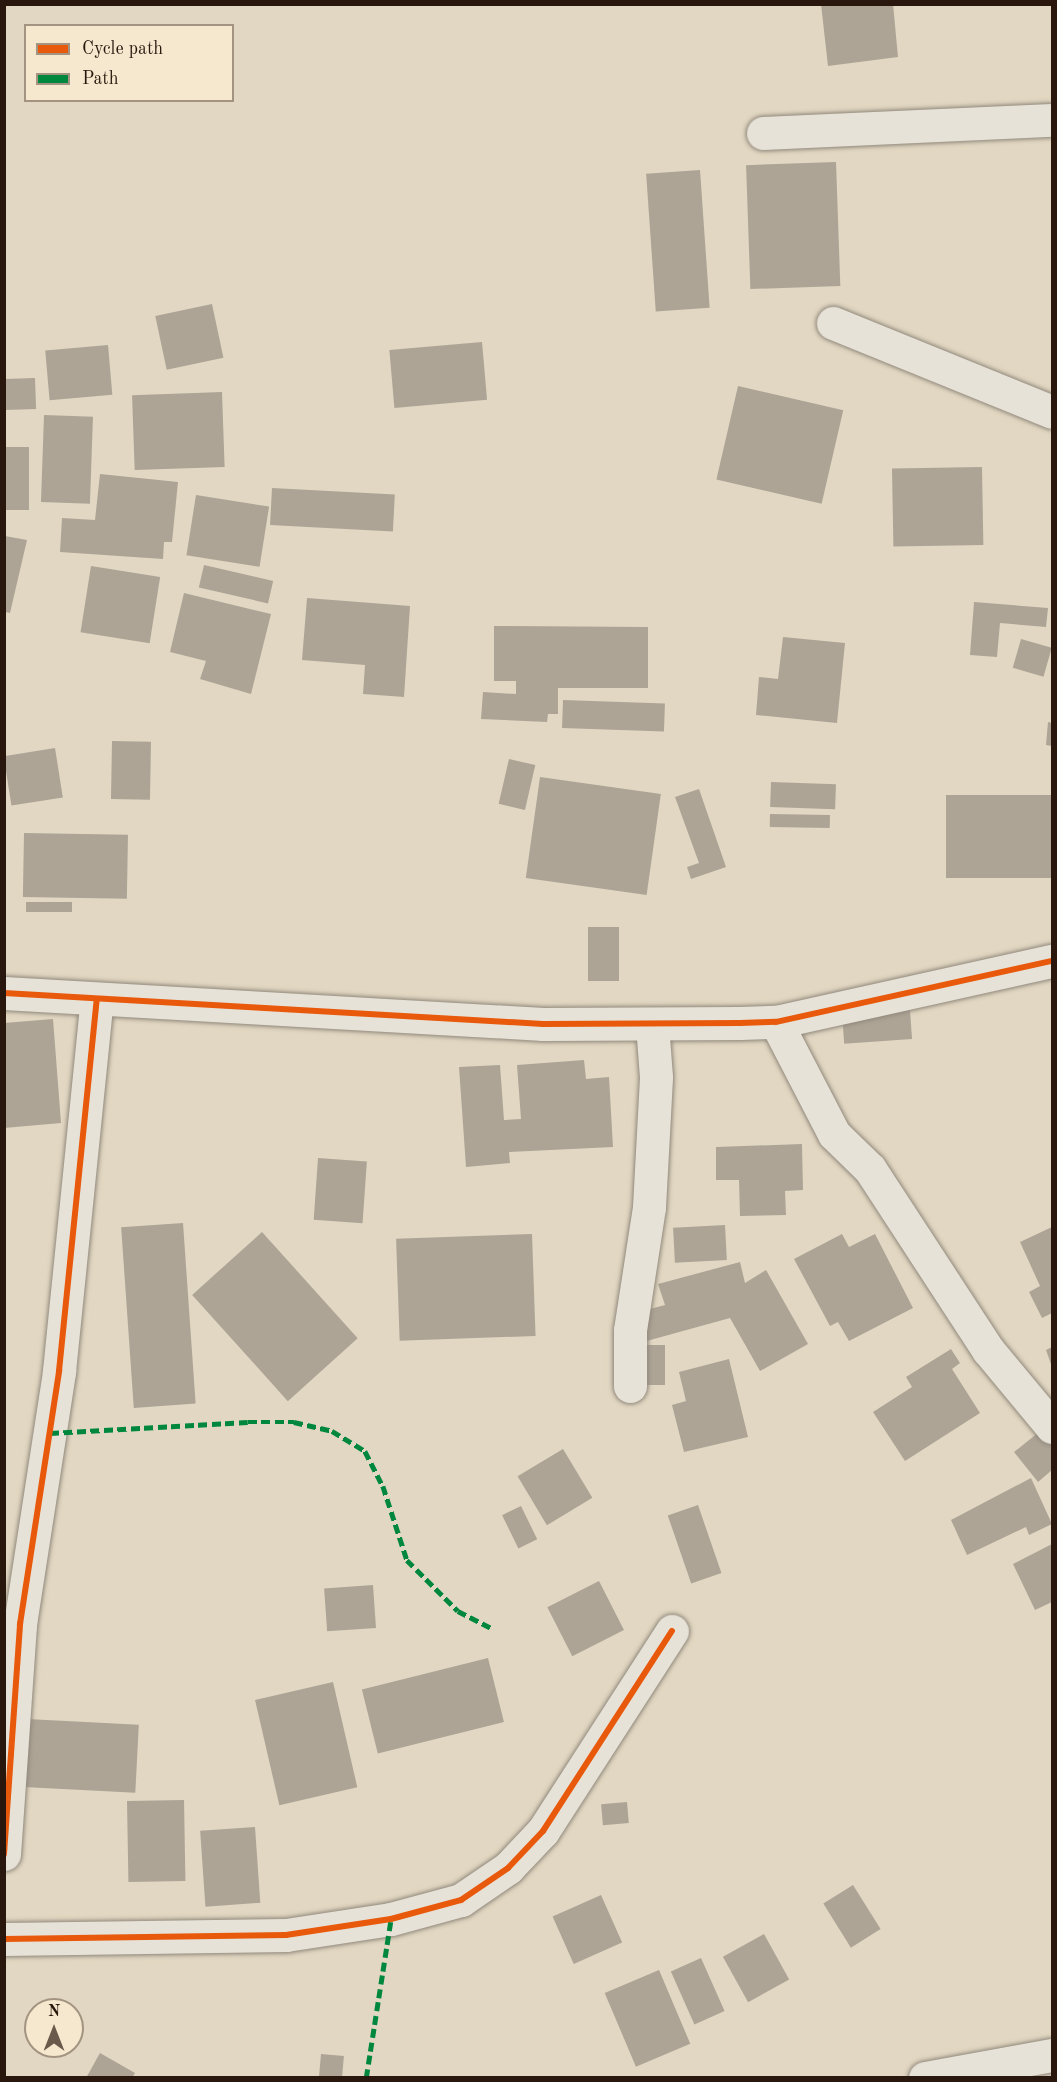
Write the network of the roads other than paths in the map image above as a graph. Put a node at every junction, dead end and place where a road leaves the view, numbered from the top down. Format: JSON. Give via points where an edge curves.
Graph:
{"nodes":[{"id":1,"x":1053,"y":120,"type":"edge"},
{"id":2,"x":763,"y":133,"type":"dead end"},
{"id":3,"x":833,"y":323,"type":"dead end"},
{"id":4,"x":1053,"y":412,"type":"edge"},
{"id":5,"x":1053,"y":961,"type":"edge"},
{"id":6,"x":4,"y":993,"type":"edge"},
{"id":7,"x":97,"y":1000,"type":"junction"},
{"id":8,"x":776,"y":1022,"type":"junction"},
{"id":9,"x":652,"y":1024,"type":"junction"},
{"id":10,"x":630,"y":1386,"type":"dead end"},
{"id":11,"x":1053,"y":1427,"type":"edge"},
{"id":12,"x":672,"y":1631,"type":"dead end"},
{"id":13,"x":4,"y":1854,"type":"edge"},
{"id":14,"x":4,"y":1939,"type":"edge"},
{"id":15,"x":1053,"y":2055,"type":"edge"},
{"id":16,"x":925,"y":2078,"type":"edge"}],
"edges":[{"from":1,"to":2,"type":"street"},
{"from":3,"to":4,"type":"street"},
{"from":5,"to":8,"type":"street"},
{"from":6,"to":7,"type":"street"},
{"from":7,"to":9,"type":"street","via":[[543,1024]]},
{"from":7,"to":13,"type":"street","via":[[59,1371],[21,1624]]},
{"from":8,"to":9,"type":"street"},
{"from":8,"to":11,"type":"street","via":[[834,1134],[870,1169],[988,1350]]},
{"from":9,"to":10,"type":"street","via":[[656,1077],[649,1207],[630,1330]]},
{"from":12,"to":14,"type":"street","via":[[543,1831],[501,1874],[461,1900],[371,1923],[286,1935]]},
{"from":15,"to":16,"type":"street"}]}
